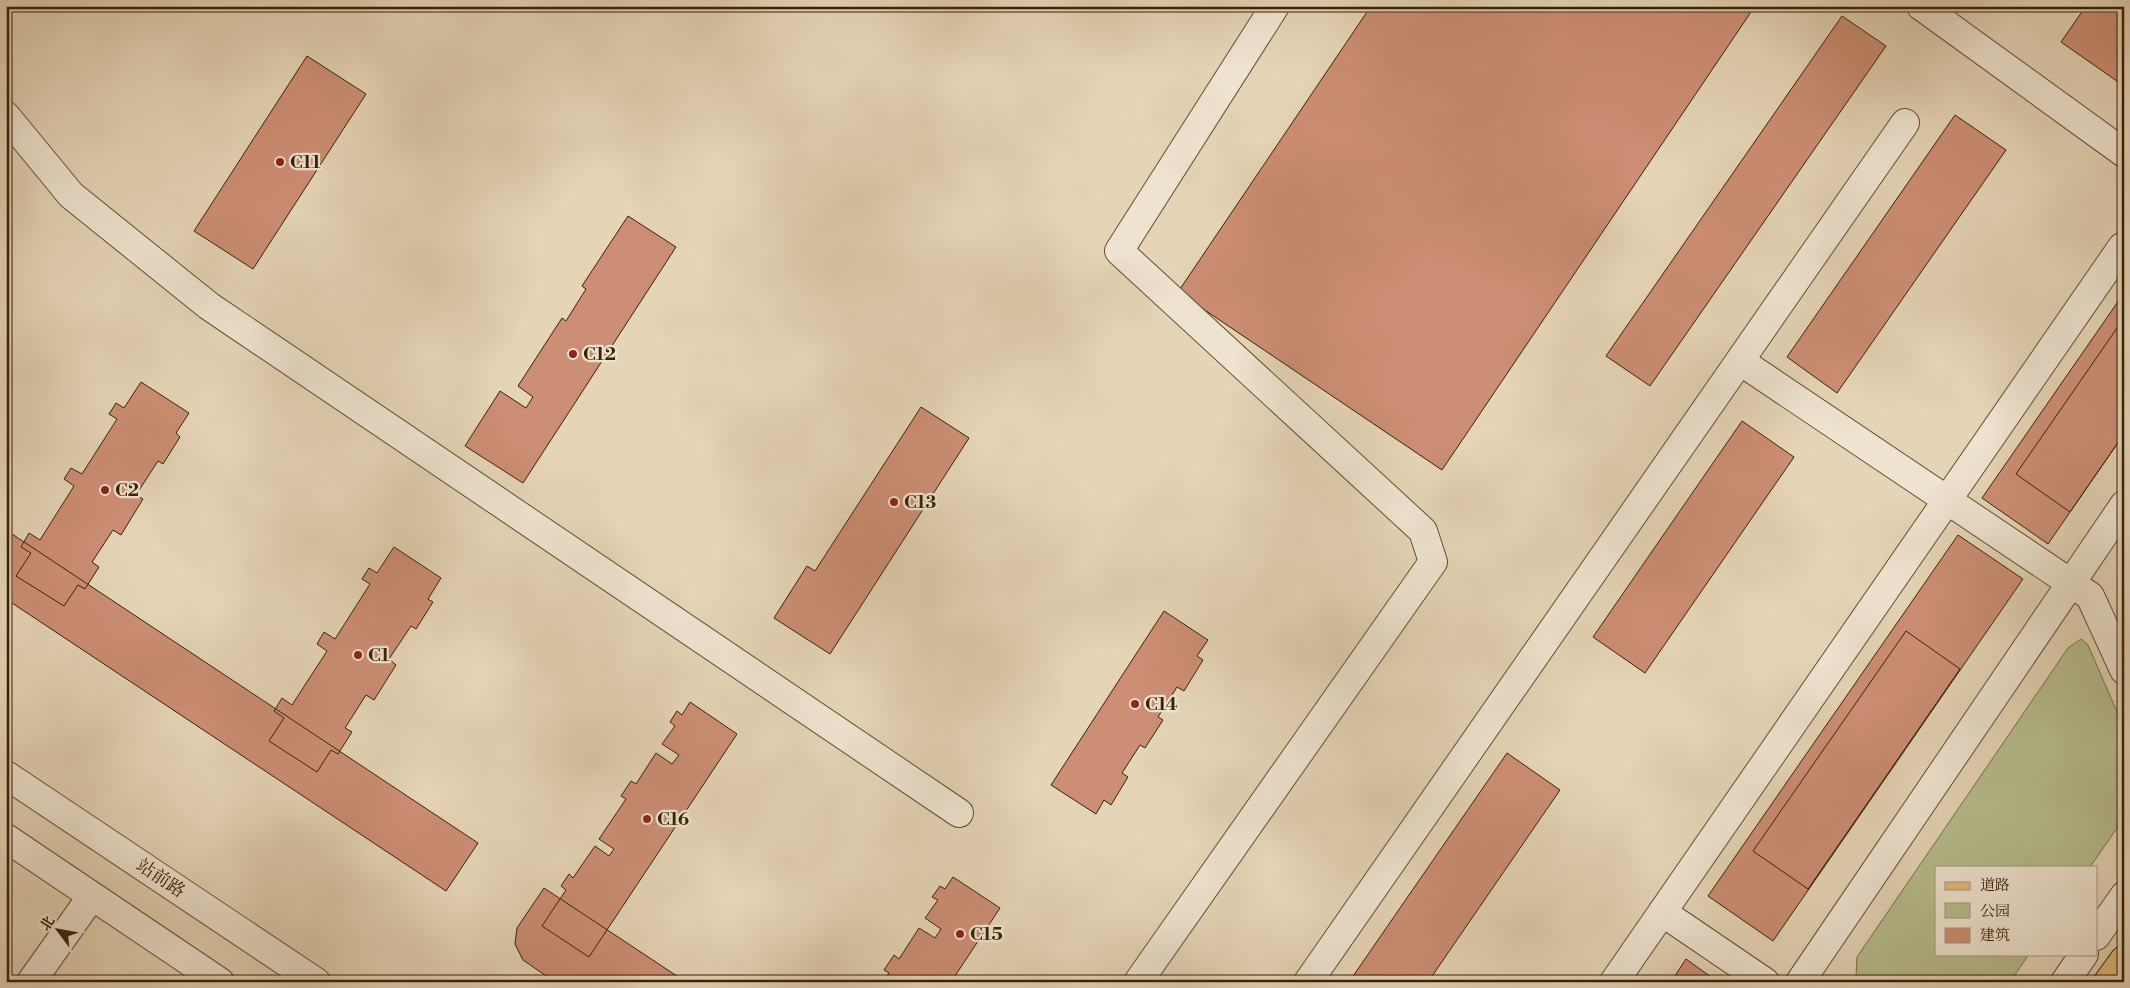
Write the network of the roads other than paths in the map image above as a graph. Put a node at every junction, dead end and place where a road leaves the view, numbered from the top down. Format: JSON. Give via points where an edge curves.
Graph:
{"nodes":[{"id":1,"x":1275,"y":6,"type":"edge"},
{"id":2,"x":1920,"y":6,"type":"edge"},
{"id":3,"x":6,"y":116,"type":"edge"},
{"id":4,"x":1905,"y":123,"type":"dead end"},
{"id":5,"x":2124,"y":153,"type":"edge"},
{"id":6,"x":2122,"y":247,"type":"dead end"},
{"id":7,"x":1740,"y":361,"type":"junction"},
{"id":8,"x":1948,"y":499,"type":"junction"},
{"id":9,"x":2124,"y":505,"type":"edge"},
{"id":10,"x":2071,"y":582,"type":"junction"},
{"id":11,"x":2124,"y":670,"type":"edge"},
{"id":12,"x":6,"y":775,"type":"edge"},
{"id":13,"x":959,"y":814,"type":"dead end"},
{"id":14,"x":6,"y":838,"type":"edge"},
{"id":15,"x":92,"y":896,"type":"junction"},
{"id":16,"x":2124,"y":896,"type":"edge"},
{"id":17,"x":1662,"y":912,"type":"junction"},
{"id":18,"x":2098,"y":933,"type":"edge"},
{"id":19,"x":2083,"y":956,"type":"edge"},
{"id":20,"x":2124,"y":960,"type":"edge"},
{"id":21,"x":31,"y":982,"type":"edge"},
{"id":22,"x":220,"y":982,"type":"edge"},
{"id":23,"x":316,"y":982,"type":"edge"},
{"id":24,"x":1138,"y":982,"type":"edge"},
{"id":25,"x":1308,"y":982,"type":"edge"},
{"id":26,"x":1614,"y":982,"type":"edge"},
{"id":27,"x":1765,"y":982,"type":"edge"},
{"id":28,"x":1800,"y":982,"type":"edge"},
{"id":29,"x":2065,"y":982,"type":"edge"},
{"id":30,"x":2108,"y":982,"type":"edge"}],
"edges":[{"from":1,"to":24,"type":"street","via":[[1119,252],[1423,531],[1433,562]]},
{"from":2,"to":5,"type":"street"},
{"from":3,"to":13,"type":"street","via":[[71,195],[209,306]]},
{"from":4,"to":7,"type":"street"},
{"from":6,"to":8,"type":"street"},
{"from":7,"to":8,"type":"street"},
{"from":7,"to":25,"type":"street"},
{"from":8,"to":10,"type":"street"},
{"from":8,"to":17,"type":"street"},
{"from":9,"to":10,"type":"street"},
{"from":10,"to":11,"type":"street","via":[[2090,596]]},
{"from":10,"to":28,"type":"street"},
{"from":12,"to":23,"type":"street","name":"站前路"},
{"from":14,"to":15,"type":"street"},
{"from":15,"to":21,"type":"street"},
{"from":15,"to":22,"type":"street"},
{"from":16,"to":18,"type":"street"},
{"from":17,"to":26,"type":"street"},
{"from":17,"to":27,"type":"street"},
{"from":19,"to":29,"type":"street"},
{"from":20,"to":30,"type":"main road"}]}
